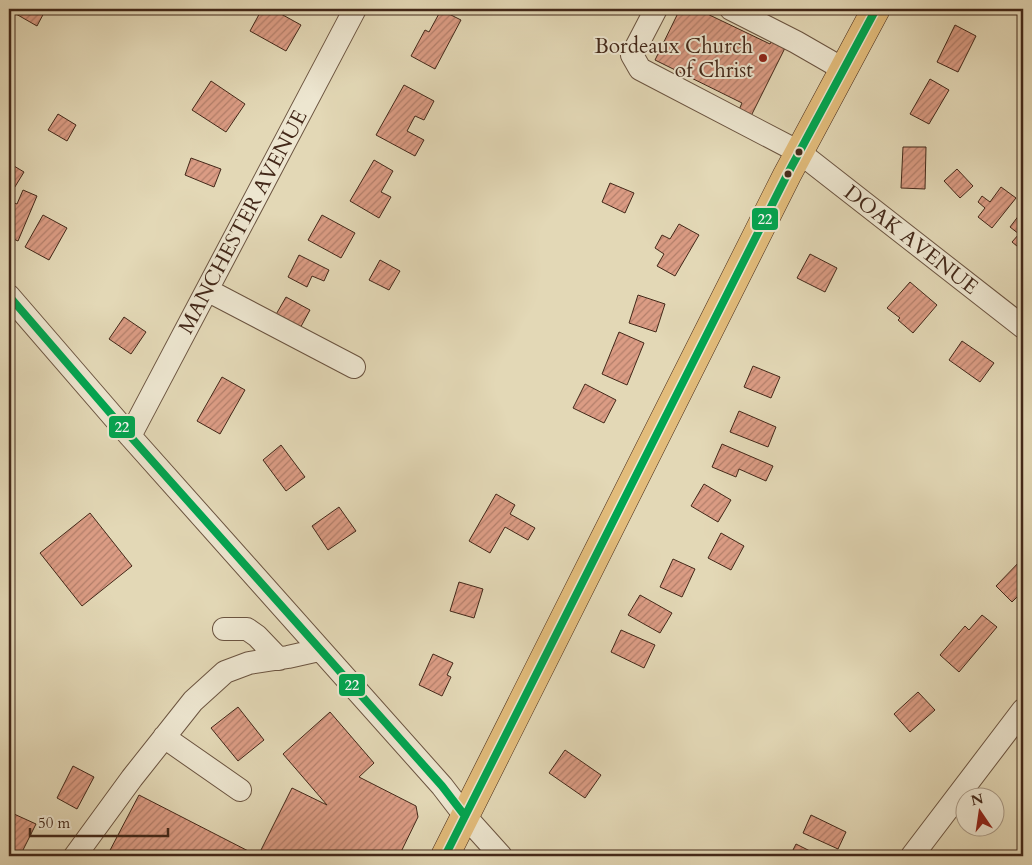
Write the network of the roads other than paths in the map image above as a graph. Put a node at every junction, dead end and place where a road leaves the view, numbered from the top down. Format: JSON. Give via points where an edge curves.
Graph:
{"nodes":[{"id":1,"x":355,"y":9,"type":"edge"},
{"id":2,"x":656,"y":9,"type":"edge"},
{"id":3,"x":730,"y":9,"type":"edge"},
{"id":4,"x":876,"y":9,"type":"edge"},
{"id":5,"x":844,"y":69,"type":"junction"},
{"id":6,"x":799,"y":152,"type":"junction"},
{"id":7,"x":207,"y":290,"type":"junction"},
{"id":8,"x":9,"y":296,"type":"edge"},
{"id":9,"x":1023,"y":327,"type":"edge"},
{"id":10,"x":354,"y":367,"type":"dead end"},
{"id":11,"x":130,"y":436,"type":"junction"},
{"id":12,"x":224,"y":629,"type":"dead end"},
{"id":13,"x":320,"y":650,"type":"junction"},
{"id":14,"x":279,"y":659,"type":"junction"},
{"id":15,"x":1023,"y":710,"type":"edge"},
{"id":16,"x":164,"y":737,"type":"junction"},
{"id":17,"x":240,"y":790,"type":"dead end"},
{"id":18,"x":465,"y":816,"type":"junction"},
{"id":19,"x":75,"y":856,"type":"edge"},
{"id":20,"x":444,"y":856,"type":"edge"},
{"id":21,"x":502,"y":856,"type":"edge"},
{"id":22,"x":912,"y":856,"type":"edge"}],
"edges":[{"from":1,"to":7,"type":"street","name":"MANCHESTER AVENUE"},
{"from":2,"to":6,"type":"street","name":"DOAK AVENUE","via":[[632,55],[640,69]]},
{"from":3,"to":5,"type":"street"},
{"from":4,"to":5,"type":"main road"},
{"from":5,"to":6,"type":"main road"},
{"from":6,"to":9,"type":"street","name":"DOAK AVENUE"},
{"from":6,"to":18,"type":"main road"},
{"from":7,"to":10,"type":"street"},
{"from":7,"to":11,"type":"street","name":"MANCHESTER AVENUE"},
{"from":8,"to":11,"type":"street"},
{"from":11,"to":13,"type":"street"},
{"from":12,"to":14,"type":"street","via":[[247,629]]},
{"from":13,"to":14,"type":"street"},
{"from":13,"to":18,"type":"street"},
{"from":14,"to":16,"type":"street","via":[[249,663],[225,672],[192,701]]},
{"from":15,"to":22,"type":"street"},
{"from":16,"to":17,"type":"street"},
{"from":16,"to":19,"type":"street"},
{"from":18,"to":20,"type":"main road"},
{"from":18,"to":21,"type":"street"}]}
